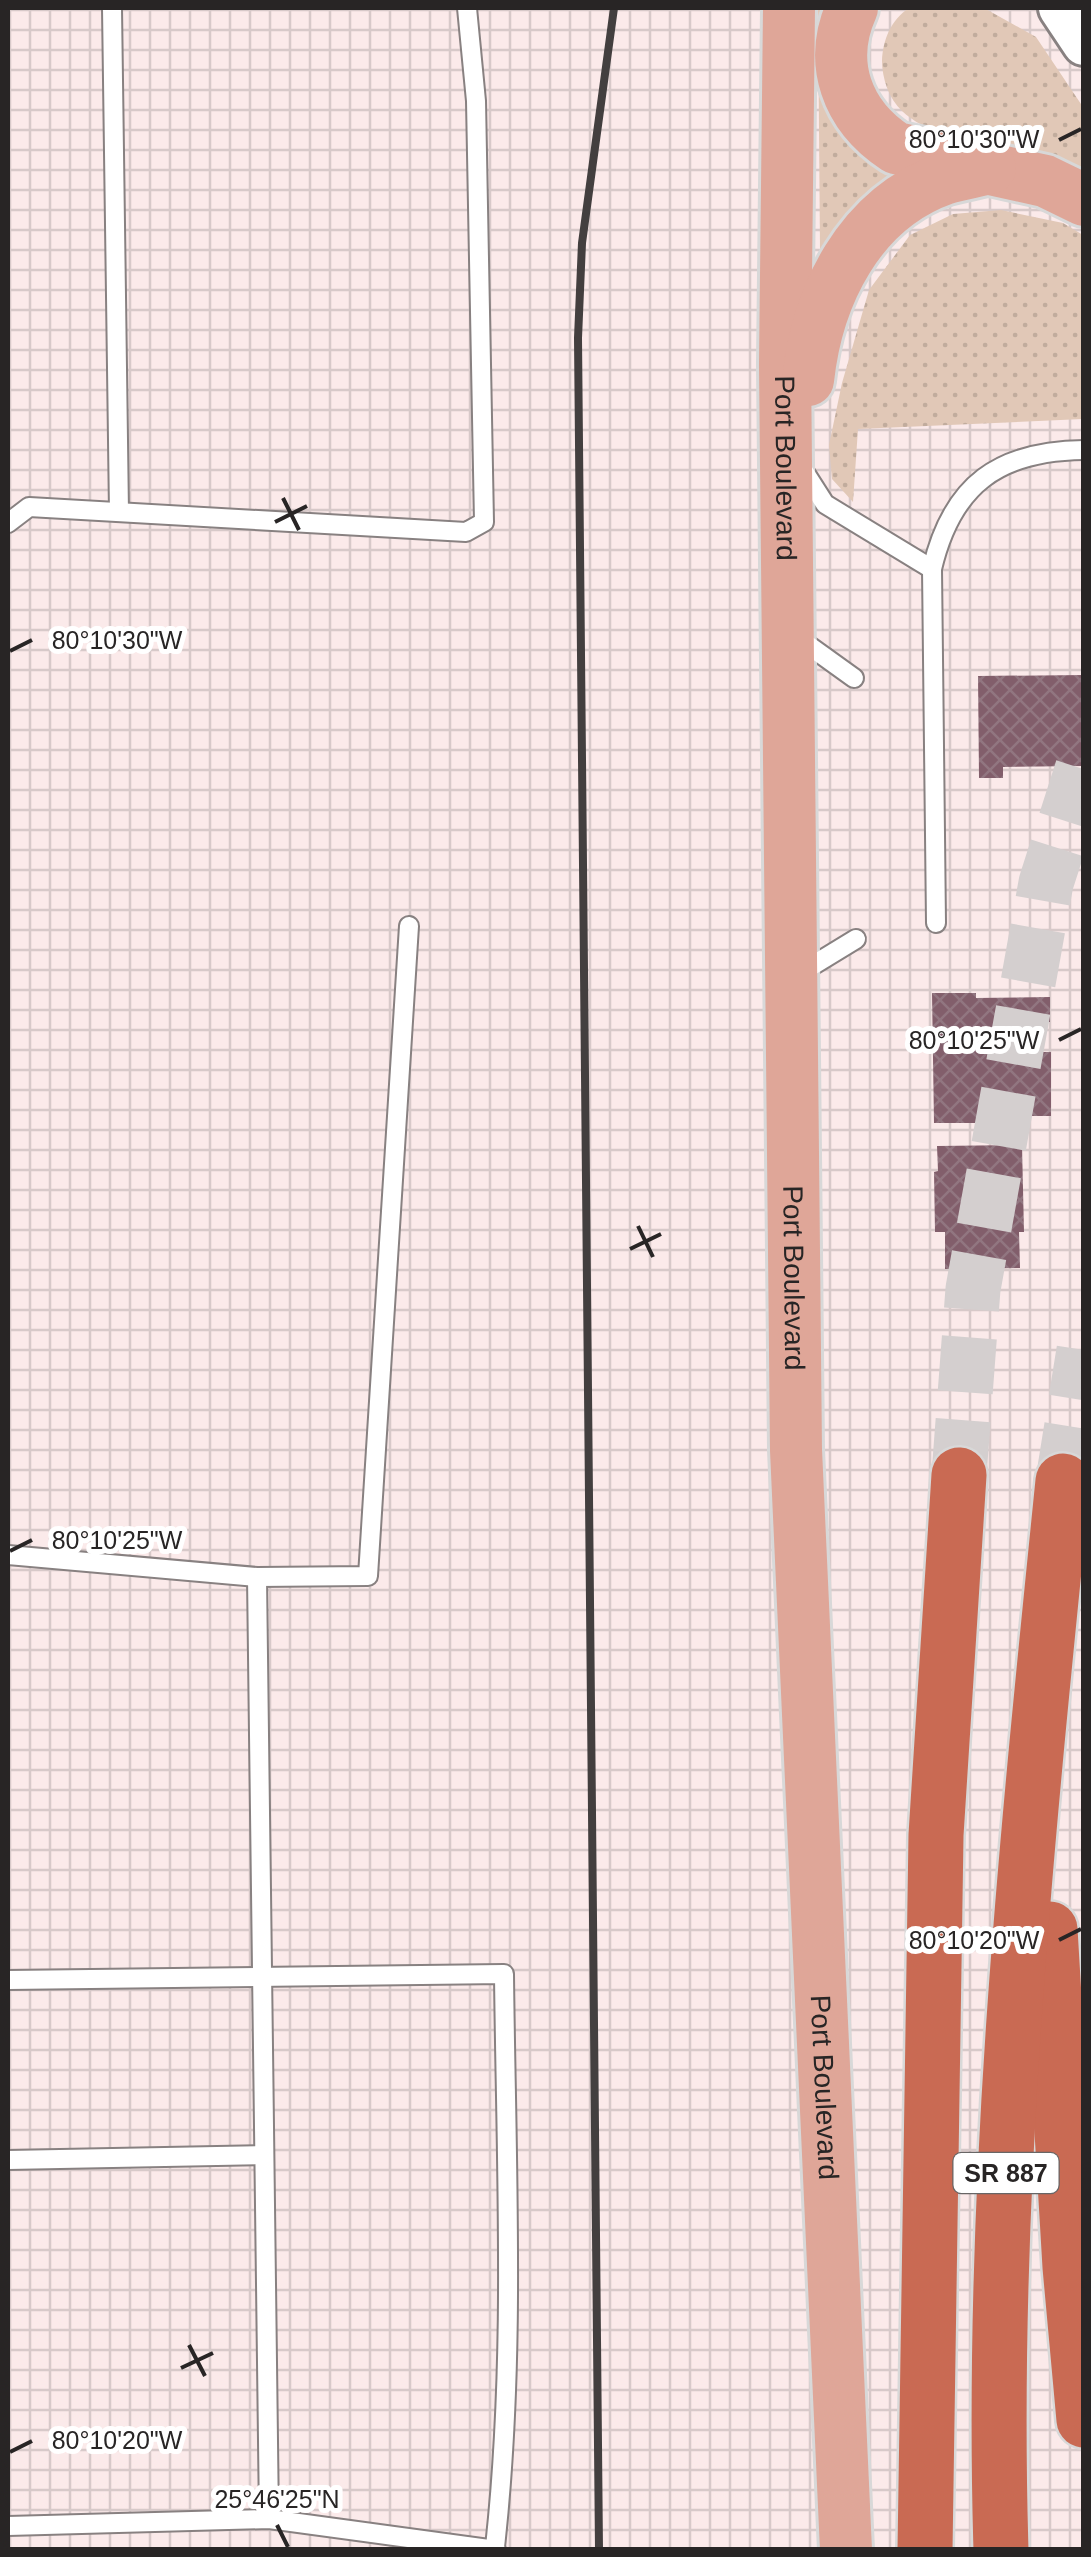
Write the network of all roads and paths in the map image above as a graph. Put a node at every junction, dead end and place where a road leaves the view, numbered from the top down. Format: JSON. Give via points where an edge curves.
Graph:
{"nodes":[{"id":1,"x":112,"y":8,"type":"edge"},
{"id":2,"x":468,"y":8,"type":"edge"},
{"id":3,"x":789,"y":8,"type":"edge"},
{"id":4,"x":852,"y":8,"type":"edge"},
{"id":5,"x":1060,"y":8,"type":"edge"},
{"id":6,"x":1084,"y":44,"type":"edge"},
{"id":7,"x":990,"y":168,"type":"junction"},
{"id":8,"x":1084,"y":200,"type":"edge"},
{"id":9,"x":788,"y":447,"type":"junction"},
{"id":10,"x":1084,"y":450,"type":"edge"},
{"id":11,"x":8,"y":506,"type":"edge"},
{"id":12,"x":29,"y":507,"type":"junction"},
{"id":13,"x":119,"y":512,"type":"junction"},
{"id":14,"x":8,"y":522,"type":"edge"},
{"id":15,"x":932,"y":569,"type":"junction"},
{"id":16,"x":789,"y":631,"type":"junction"},
{"id":17,"x":854,"y":678,"type":"dead end"},
{"id":18,"x":936,"y":923,"type":"dead end"},
{"id":19,"x":409,"y":926,"type":"dead end"},
{"id":20,"x":856,"y":938,"type":"dead end"},
{"id":21,"x":793,"y":977,"type":"junction"},
{"id":22,"x":960,"y":1475,"type":"tunnel mouth"},
{"id":23,"x":1063,"y":1481,"type":"tunnel mouth"},
{"id":24,"x":8,"y":1556,"type":"edge"},
{"id":25,"x":258,"y":1577,"type":"junction"},
{"id":26,"x":1031,"y":1796,"type":"junction"},
{"id":27,"x":261,"y":1976,"type":"junction"},
{"id":28,"x":8,"y":1980,"type":"edge"},
{"id":29,"x":264,"y":2156,"type":"junction"},
{"id":30,"x":8,"y":2160,"type":"edge"},
{"id":31,"x":1084,"y":2420,"type":"edge"},
{"id":32,"x":269,"y":2519,"type":"junction"},
{"id":33,"x":8,"y":2526,"type":"edge"},
{"id":34,"x":495,"y":2548,"type":"edge"},
{"id":35,"x":846,"y":2550,"type":"edge"},
{"id":36,"x":925,"y":2550,"type":"edge"},
{"id":37,"x":1001,"y":2550,"type":"edge"}],
"edges":[{"from":1,"to":13,"type":"lane"},
{"from":2,"to":13,"type":"lane","via":[[476,101],[484,522],[466,532]]},
{"from":3,"to":9,"type":"main road","name":"Port Boulevard"},
{"from":4,"to":7,"type":"main road","via":[[840,58],[847,92],[863,121],[896,148]]},
{"from":5,"to":6,"type":"street"},
{"from":7,"to":8,"type":"main road","via":[[1046,181]]},
{"from":7,"to":9,"type":"main road","via":[[914,194],[881,216],[858,243],[816,324],[806,394]]},
{"from":9,"to":15,"type":"lane","via":[[825,504]]},
{"from":9,"to":16,"type":"main road","name":"Port Boulevard"},
{"from":10,"to":15,"type":"lane","via":[[1025,456],[982,478],[948,518]]},
{"from":11,"to":12,"type":"lane"},
{"from":12,"to":13,"type":"lane"},
{"from":12,"to":14,"type":"lane"},
{"from":15,"to":18,"type":"lane"},
{"from":16,"to":17,"type":"lane"},
{"from":16,"to":21,"type":"main road","name":"Port Boulevard"},
{"from":19,"to":25,"type":"lane","via":[[368,1576]]},
{"from":20,"to":21,"type":"lane"},
{"from":21,"to":35,"type":"main road","name":"Port Boulevard","via":[[796,1450]]},
{"from":22,"to":36,"type":"highway","number":"SR 887","via":[[936,1836]]},
{"from":23,"to":26,"type":"highway","number":"SR 887"},
{"from":24,"to":25,"type":"lane"},
{"from":25,"to":27,"type":"lane"},
{"from":26,"to":31,"type":"highway","via":[[1048,1893]]},
{"from":26,"to":37,"type":"highway","number":"SR 887","via":[[1000,2296]]},
{"from":27,"to":28,"type":"lane"},
{"from":27,"to":29,"type":"lane"},
{"from":27,"to":34,"type":"lane","via":[[504,1974],[506,2354]]},
{"from":29,"to":30,"type":"lane"},
{"from":29,"to":32,"type":"lane"},
{"from":32,"to":33,"type":"lane"},
{"from":32,"to":34,"type":"lane"}]}
